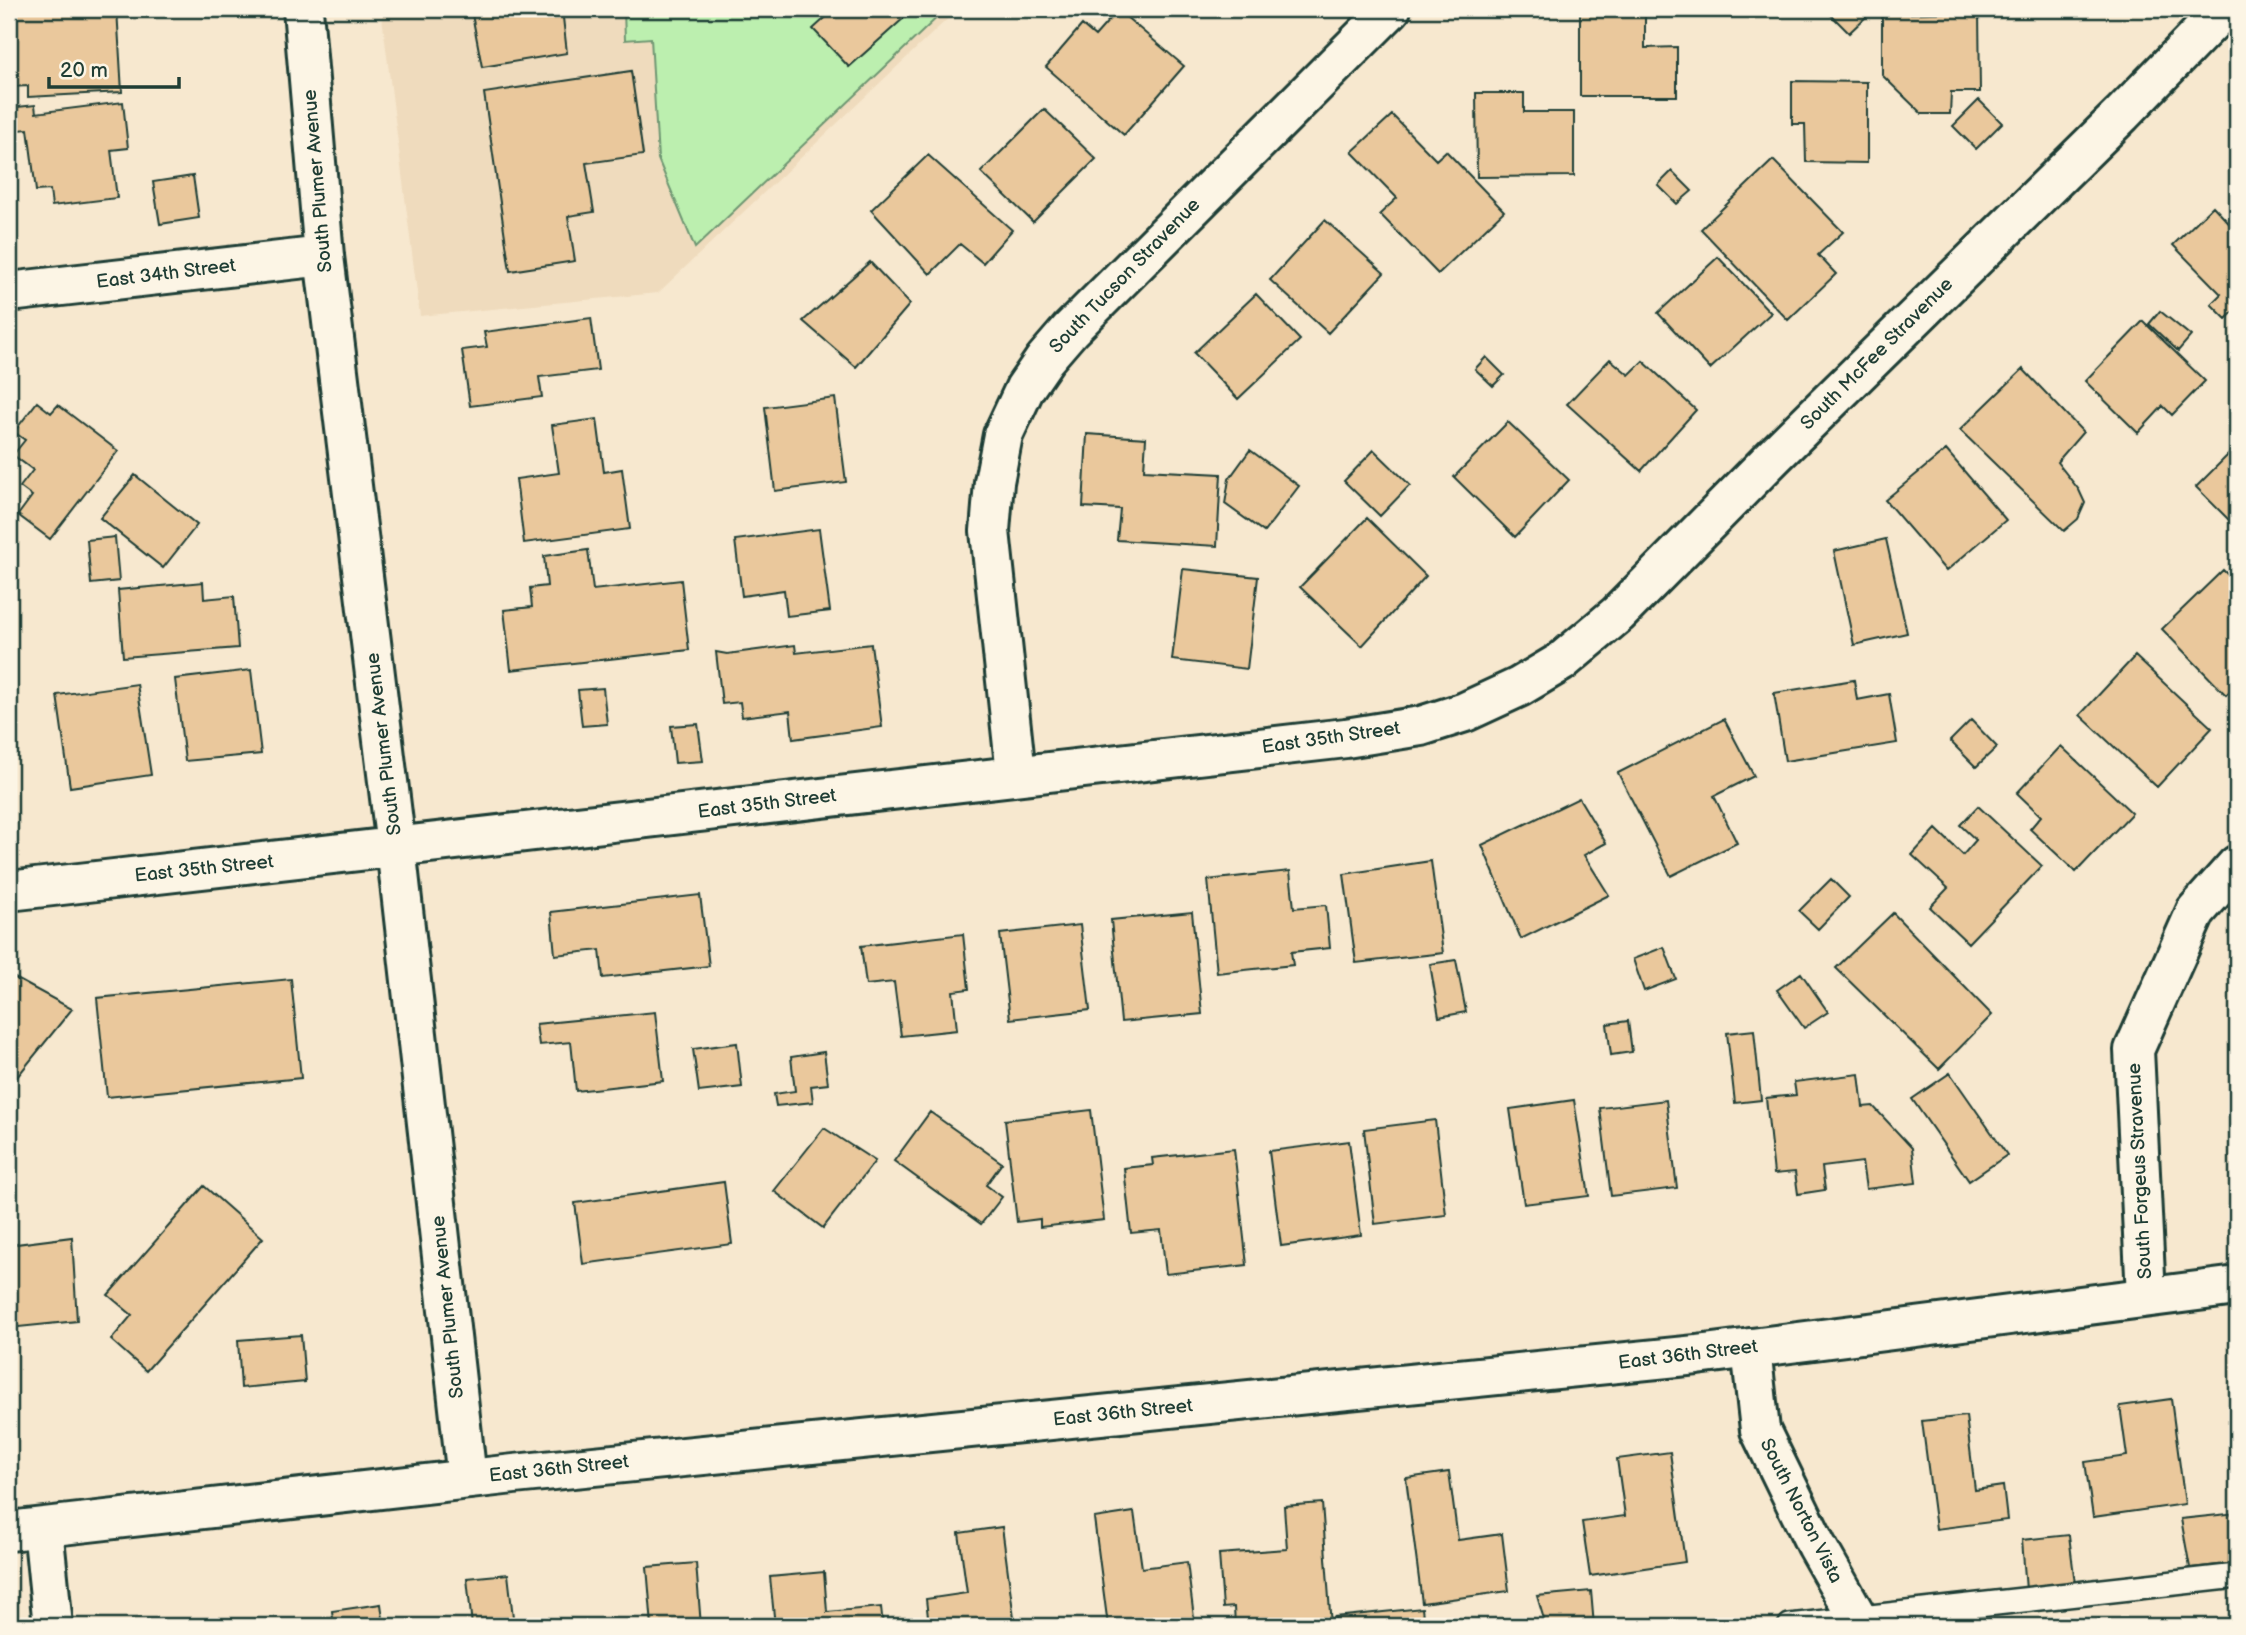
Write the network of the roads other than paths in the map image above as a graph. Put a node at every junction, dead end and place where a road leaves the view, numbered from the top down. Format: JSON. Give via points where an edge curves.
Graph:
{"nodes":[{"id":1,"x":303,"y":9,"type":"edge"},
{"id":2,"x":1391,"y":9,"type":"edge"},
{"id":3,"x":2224,"y":9,"type":"edge"},
{"id":4,"x":324,"y":256,"type":"junction"},
{"id":5,"x":9,"y":292,"type":"edge"},
{"id":6,"x":1519,"y":687,"type":"joint"},
{"id":7,"x":1016,"y":775,"type":"junction"},
{"id":8,"x":396,"y":847,"type":"junction"},
{"id":9,"x":2237,"y":865,"type":"edge"},
{"id":10,"x":9,"y":891,"type":"edge"},
{"id":11,"x":2237,"y":1286,"type":"edge"},
{"id":12,"x":2146,"y":1296,"type":"junction"},
{"id":13,"x":1751,"y":1348,"type":"junction"},
{"id":14,"x":467,"y":1479,"type":"junction"},
{"id":15,"x":26,"y":1529,"type":"edge"},
{"id":16,"x":2237,"y":1576,"type":"edge"},
{"id":17,"x":1860,"y":1623,"type":"edge"},
{"id":18,"x":53,"y":1626,"type":"edge"},
{"id":19,"x":1790,"y":1626,"type":"edge"}],
"edges":[{"from":1,"to":4,"type":"street","name":"South Plumer Avenue"},
{"from":2,"to":7,"type":"street","name":"South Tucson Stravenue","via":[[1070,330],[1025,388],[1003,435],[990,530]]},
{"from":3,"to":6,"type":"street","name":"South McFee Stravenue","via":[[1618,614],[1561,662]]},
{"from":4,"to":5,"type":"street","name":"East 34th Street"},
{"from":4,"to":8,"type":"street","name":"South Plumer Avenue"},
{"from":6,"to":7,"type":"street","name":"East 35th Street","via":[[1421,726]]},
{"from":7,"to":8,"type":"street","name":"East 35th Street"},
{"from":8,"to":10,"type":"street","name":"East 35th Street"},
{"from":8,"to":14,"type":"street","name":"South Plumer Avenue"},
{"from":9,"to":12,"type":"street","name":"South Forgeus Stravenue","via":[[2196,911],[2134,1050]]},
{"from":11,"to":12,"type":"street","name":"East 36th Street"},
{"from":12,"to":13,"type":"street","name":"East 36th Street"},
{"from":13,"to":14,"type":"street","name":"East 36th Street"},
{"from":13,"to":17,"type":"street","name":"South Norton Vista","via":[[1760,1430]]},
{"from":14,"to":15,"type":"street","name":"East 36th Street"},
{"from":15,"to":18,"type":"street"},
{"from":16,"to":17,"type":"lane"},
{"from":17,"to":19,"type":"lane"}]}
